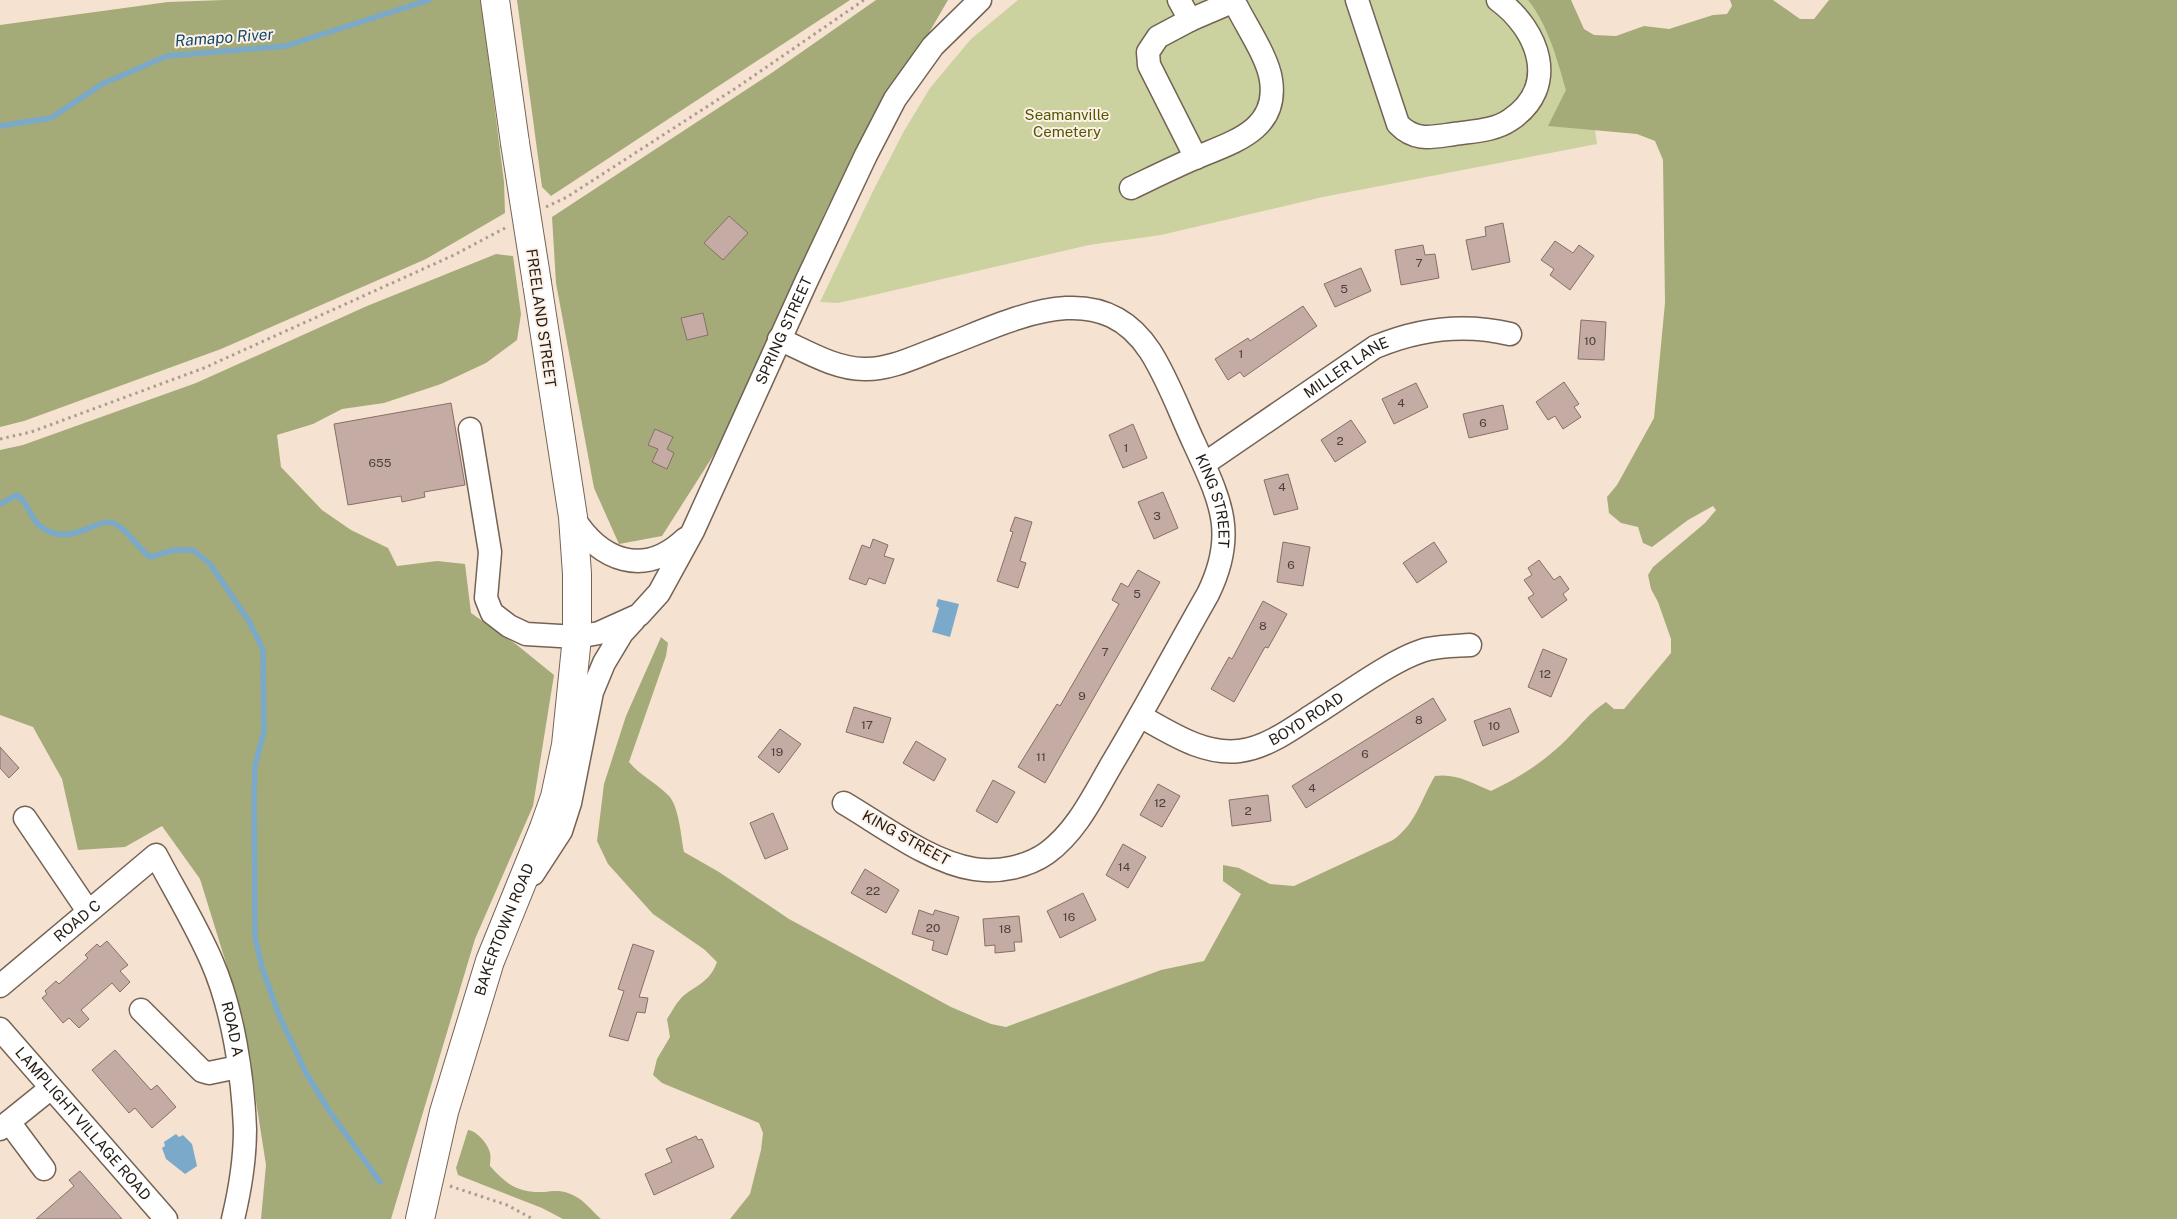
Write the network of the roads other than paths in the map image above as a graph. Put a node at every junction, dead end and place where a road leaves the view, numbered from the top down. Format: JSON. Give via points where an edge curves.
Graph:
{"nodes":[{"id":1,"x":495,"y":0,"type":"edge"},
{"id":2,"x":980,"y":0,"type":"edge"},
{"id":3,"x":1179,"y":0,"type":"edge"},
{"id":4,"x":1357,"y":0,"type":"edge"},
{"id":5,"x":1498,"y":0,"type":"edge"},
{"id":6,"x":1190,"y":20,"type":"junction"},
{"id":7,"x":1196,"y":158,"type":"junction"},
{"id":8,"x":1131,"y":188,"type":"dead end"},
{"id":9,"x":1510,"y":334,"type":"dead end"},
{"id":10,"x":779,"y":339,"type":"junction"},
{"id":11,"x":470,"y":429,"type":"dead end"},
{"id":12,"x":1204,"y":464,"type":"junction"},
{"id":13,"x":573,"y":517,"type":"junction"},
{"id":14,"x":692,"y":531,"type":"junction"},
{"id":15,"x":639,"y":615,"type":"junction"},
{"id":16,"x":577,"y":637,"type":"junction"},
{"id":17,"x":1470,"y":645,"type":"dead end"},
{"id":18,"x":1140,"y":716,"type":"junction"},
{"id":19,"x":844,"y":803,"type":"dead end"},
{"id":20,"x":26,"y":818,"type":"dead end"},
{"id":21,"x":156,"y":855,"type":"joint"},
{"id":22,"x":520,"y":891,"type":"junction"},
{"id":23,"x":88,"y":911,"type":"junction"},
{"id":24,"x":0,"y":986,"type":"edge"},
{"id":25,"x":141,"y":1010,"type":"dead end"},
{"id":26,"x":0,"y":1029,"type":"edge"},
{"id":27,"x":238,"y":1067,"type":"junction"},
{"id":28,"x":51,"y":1088,"type":"junction"},
{"id":29,"x":4,"y":1126,"type":"edge"},
{"id":30,"x":44,"y":1169,"type":"dead end"},
{"id":31,"x":166,"y":1219,"type":"edge"},
{"id":32,"x":233,"y":1219,"type":"edge"},
{"id":33,"x":420,"y":1219,"type":"edge"}],
"edges":[{"from":1,"to":13,"type":"main road","name":"FREELAND STREET","bridge":true,"via":[[514,143]]},
{"from":2,"to":10,"type":"street","name":"SPRING STREET","via":[[932,46],[895,99]]},
{"from":3,"to":6,"type":"street"},
{"from":4,"to":5,"type":"street","via":[[1398,124],[1411,135],[1427,138],[1497,127],[1519,113],[1536,86],[1539,61],[1534,42],[1519,19]]},
{"from":6,"to":7,"type":"street","via":[[1158,37],[1149,47],[1148,58]]},
{"from":6,"to":7,"type":"street","via":[[1228,2],[1234,4],[1269,70],[1271,80],[1266,114],[1253,131],[1232,145]]},
{"from":7,"to":8,"type":"street"},
{"from":9,"to":12,"type":"street","name":"MILLER LANE","via":[[1473,328],[1434,330],[1375,347]]},
{"from":10,"to":12,"type":"street","name":"KING STREET","via":[[839,365],[867,369],[905,360],[1038,311],[1072,307],[1100,312],[1126,326],[1149,350]]},
{"from":10,"to":14,"type":"street","name":"SPRING STREET"},
{"from":11,"to":16,"type":"street","name":"SPRING STREET","via":[[490,552],[486,585],[488,607],[501,621],[526,634]]},
{"from":12,"to":18,"type":"street","name":"KING STREET","via":[[1223,519],[1222,555],[1208,594]]},
{"from":13,"to":14,"type":"street","via":[[582,533],[605,552],[633,560],[661,557]]},
{"from":13,"to":16,"type":"main road","name":"FREELAND STREET"},
{"from":14,"to":15,"type":"street","name":"SPRING STREET","via":[[659,593]]},
{"from":15,"to":16,"type":"street","name":"SPRING STREET","via":[[599,633]]},
{"from":15,"to":22,"type":"street","via":[[612,649],[592,692],[572,794],[561,831]]},
{"from":16,"to":22,"type":"main road","name":"BAKERTOWN ROAD","via":[[562,770]]},
{"from":17,"to":18,"type":"street","name":"BOYD ROAD","via":[[1426,649],[1401,660],[1293,729],[1252,748],[1238,751],[1189,743]]},
{"from":18,"to":19,"type":"street","name":"KING STREET","via":[[1078,821],[1046,854],[1007,869],[984,870],[945,862]]},
{"from":20,"to":23,"type":"street"},
{"from":21,"to":23,"type":"street","name":"ROAD C"},
{"from":21,"to":27,"type":"street","name":"ROAD A","via":[[213,964],[224,995]]},
{"from":22,"to":33,"type":"main road","name":"BAKERTOWN ROAD","via":[[490,961],[444,1112]]},
{"from":23,"to":24,"type":"street","name":"ROAD C"},
{"from":25,"to":27,"type":"street","via":[[202,1071],[209,1073]]},
{"from":26,"to":28,"type":"street","name":"LAMPLIGHT VILLAGE ROAD"},
{"from":27,"to":32,"type":"street","name":"ROAD A","via":[[244,1129],[242,1171]]},
{"from":28,"to":29,"type":"street"},
{"from":28,"to":31,"type":"street","name":"LAMPLIGHT VILLAGE ROAD"},
{"from":29,"to":30,"type":"street"}]}
